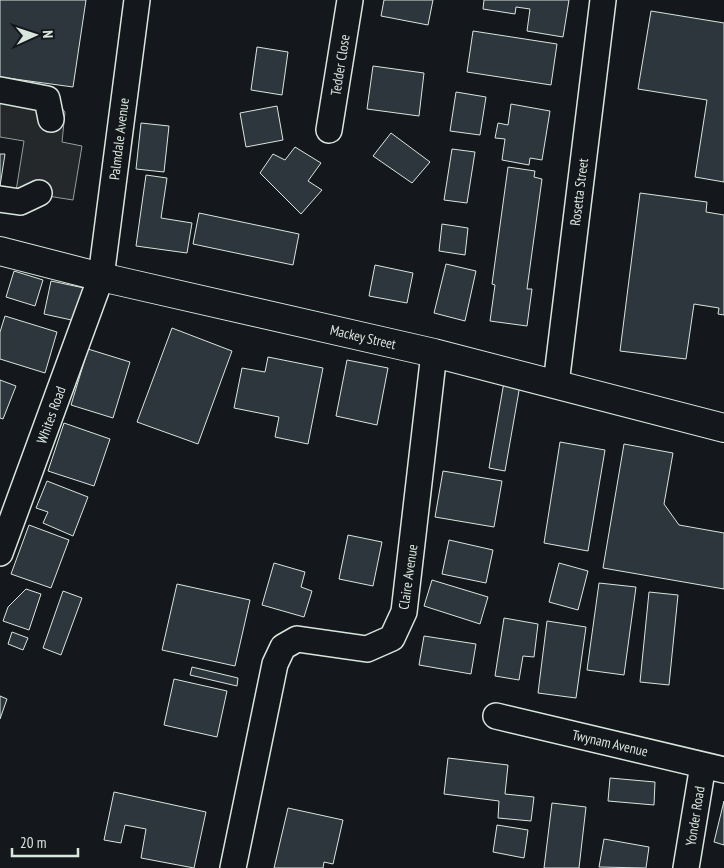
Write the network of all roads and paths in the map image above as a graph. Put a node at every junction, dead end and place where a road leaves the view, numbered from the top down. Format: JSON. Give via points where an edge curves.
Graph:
{"nodes":[{"id":1,"x":137,"y":0,"type":"edge"},
{"id":2,"x":350,"y":0,"type":"edge"},
{"id":3,"x":603,"y":0,"type":"edge"},
{"id":4,"x":0,"y":90,"type":"edge"},
{"id":5,"x":51,"y":120,"type":"dead end"},
{"id":6,"x":329,"y":130,"type":"dead end"},
{"id":7,"x":39,"y":193,"type":"dead end"},
{"id":8,"x":0,"y":198,"type":"edge"},
{"id":9,"x":0,"y":251,"type":"edge"},
{"id":10,"x":101,"y":277,"type":"junction"},
{"id":11,"x":434,"y":353,"type":"junction"},
{"id":12,"x":556,"y":384,"type":"junction"},
{"id":13,"x":724,"y":428,"type":"edge"},
{"id":14,"x":0,"y":553,"type":"edge"},
{"id":15,"x":496,"y":716,"type":"dead end"},
{"id":16,"x":714,"y":767,"type":"edge"},
{"id":17,"x":233,"y":868,"type":"edge"},
{"id":18,"x":686,"y":868,"type":"edge"}],
"edges":[{"from":1,"to":10,"type":"street","name":"Palmdale Avenue"},
{"from":2,"to":6,"type":"street","name":"Tedder Close"},
{"from":3,"to":12,"type":"street","name":"Rosetta Street"},
{"from":4,"to":5,"type":"street","via":[[47,99]]},
{"from":7,"to":8,"type":"street","via":[[20,202]]},
{"from":9,"to":10,"type":"main road","name":"Mackey Street"},
{"from":10,"to":11,"type":"main road","name":"Mackey Street"},
{"from":10,"to":14,"type":"street","name":"Whites Road"},
{"from":11,"to":12,"type":"main road","name":"Mackey Street"},
{"from":11,"to":17,"type":"street","name":"Claire Avenue","via":[[404,612],[392,638],[367,649],[297,639],[282,647],[275,664]]},
{"from":12,"to":13,"type":"main road","name":"Mackey Street"},
{"from":15,"to":16,"type":"street","name":"Twynam Avenue"},
{"from":16,"to":18,"type":"street","name":"Yonder Road"}]}
